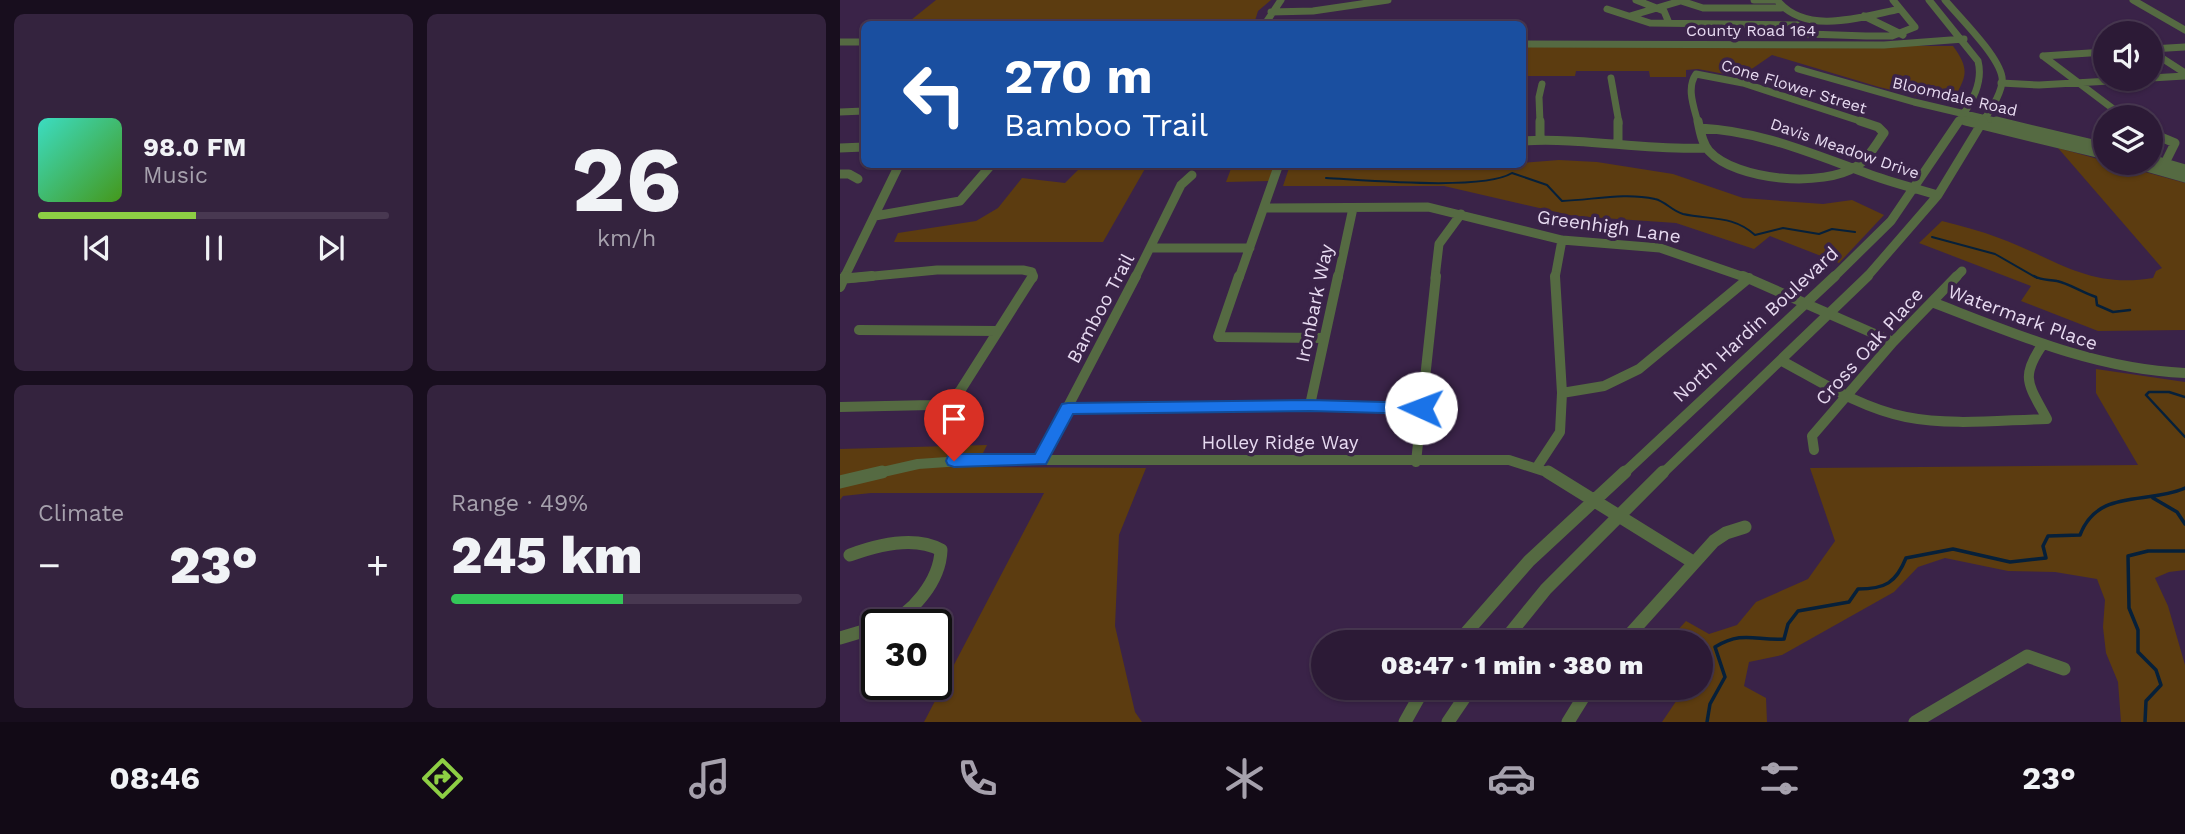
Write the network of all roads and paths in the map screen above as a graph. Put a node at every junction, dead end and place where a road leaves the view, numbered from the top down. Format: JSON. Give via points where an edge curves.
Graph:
{"nodes":[{"id":1,"x":1281,"y":0,"type":"edge"},
{"id":2,"x":1388,"y":0,"type":"edge"},
{"id":3,"x":1636,"y":0,"type":"edge"},
{"id":4,"x":1681,"y":0,"type":"edge"},
{"id":5,"x":1754,"y":0,"type":"edge"},
{"id":6,"x":1778,"y":0,"type":"edge"},
{"id":7,"x":1893,"y":0,"type":"edge"},
{"id":8,"x":1929,"y":0,"type":"edge"},
{"id":9,"x":1945,"y":0,"type":"edge"},
{"id":10,"x":2133,"y":0,"type":"edge"},
{"id":11,"x":1657,"y":8,"type":"junction"},
{"id":12,"x":1703,"y":8,"type":"junction"},
{"id":13,"x":1781,"y":8,"type":"junction"},
{"id":14,"x":1607,"y":9,"type":"dead end"},
{"id":15,"x":1749,"y":9,"type":"junction"},
{"id":16,"x":1900,"y":9,"type":"junction"},
{"id":17,"x":1271,"y":12,"type":"junction"},
{"id":18,"x":1885,"y":12,"type":"junction"},
{"id":19,"x":1630,"y":16,"type":"junction"},
{"id":20,"x":1864,"y":16,"type":"junction"},
{"id":21,"x":1842,"y":20,"type":"junction"},
{"id":22,"x":1266,"y":21,"type":"edge"},
{"id":23,"x":1797,"y":22,"type":"junction"},
{"id":24,"x":1650,"y":23,"type":"junction"},
{"id":25,"x":1669,"y":23,"type":"junction"},
{"id":26,"x":1911,"y":23,"type":"junction"},
{"id":27,"x":1711,"y":24,"type":"junction"},
{"id":28,"x":1755,"y":24,"type":"junction"},
{"id":29,"x":2185,"y":30,"type":"edge"},
{"id":30,"x":1640,"y":31,"type":"dead end"},
{"id":31,"x":1903,"y":35,"type":"junction"},
{"id":32,"x":1866,"y":36,"type":"junction"},
{"id":33,"x":1961,"y":39,"type":"junction"},
{"id":34,"x":1978,"y":39,"type":"junction"},
{"id":35,"x":840,"y":42,"type":"edge"},
{"id":36,"x":861,"y":42,"type":"edge"},
{"id":37,"x":1526,"y":44,"type":"edge"},
{"id":38,"x":2185,"y":47,"type":"edge"},
{"id":39,"x":2163,"y":49,"type":"edge"},
{"id":40,"x":2093,"y":53,"type":"edge"},
{"id":41,"x":2163,"y":58,"type":"edge"},
{"id":42,"x":1798,"y":69,"type":"dead end"},
{"id":43,"x":2185,"y":74,"type":"edge"},
{"id":44,"x":2163,"y":77,"type":"edge"},
{"id":45,"x":1611,"y":78,"type":"dead end"},
{"id":46,"x":2001,"y":83,"type":"junction"},
{"id":47,"x":2093,"y":83,"type":"edge"},
{"id":48,"x":1542,"y":84,"type":"dead end"},
{"id":49,"x":2078,"y":84,"type":"junction"},
{"id":50,"x":2107,"y":105,"type":"edge"},
{"id":51,"x":861,"y":111,"type":"edge"},
{"id":52,"x":840,"y":112,"type":"edge"},
{"id":53,"x":1962,"y":116,"type":"junction"},
{"id":54,"x":1984,"y":121,"type":"junction"},
{"id":55,"x":1700,"y":128,"type":"junction"},
{"id":56,"x":2163,"y":138,"type":"edge"},
{"id":57,"x":1540,"y":139,"type":"junction"},
{"id":58,"x":1526,"y":141,"type":"edge"},
{"id":59,"x":1618,"y":143,"type":"junction"},
{"id":60,"x":2093,"y":144,"type":"edge"},
{"id":61,"x":861,"y":147,"type":"edge"},
{"id":62,"x":840,"y":148,"type":"edge"},
{"id":63,"x":1706,"y":149,"type":"junction"},
{"id":64,"x":2093,"y":152,"type":"edge"},
{"id":65,"x":2165,"y":163,"type":"joint"},
{"id":66,"x":898,"y":168,"type":"edge"},
{"id":67,"x":989,"y":168,"type":"edge"},
{"id":68,"x":1278,"y":168,"type":"edge"},
{"id":69,"x":1854,"y":168,"type":"junction"},
{"id":70,"x":2185,"y":169,"type":"edge"},
{"id":71,"x":2163,"y":172,"type":"edge"},
{"id":72,"x":840,"y":174,"type":"edge"},
{"id":73,"x":1192,"y":175,"type":"dead end"},
{"id":74,"x":2185,"y":178,"type":"edge"},
{"id":75,"x":858,"y":179,"type":"dead end"},
{"id":76,"x":1915,"y":188,"type":"junction"},
{"id":77,"x":1938,"y":195,"type":"junction"},
{"id":78,"x":1264,"y":208,"type":"junction"},
{"id":79,"x":1353,"y":208,"type":"junction"},
{"id":80,"x":1461,"y":215,"type":"junction"},
{"id":81,"x":875,"y":216,"type":"junction"},
{"id":82,"x":1562,"y":240,"type":"junction"},
{"id":83,"x":1151,"y":248,"type":"junction"},
{"id":84,"x":1250,"y":248,"type":"junction"},
{"id":85,"x":1962,"y":271,"type":"dead end"},
{"id":86,"x":1749,"y":278,"type":"junction"},
{"id":87,"x":842,"y":282,"type":"edge"},
{"id":88,"x":1932,"y":302,"type":"junction"},
{"id":89,"x":1807,"y":304,"type":"junction"},
{"id":90,"x":1829,"y":315,"type":"junction"},
{"id":91,"x":859,"y":330,"type":"dead end"},
{"id":92,"x":998,"y":331,"type":"junction"},
{"id":93,"x":1324,"y":338,"type":"junction"},
{"id":94,"x":1893,"y":342,"type":"junction"},
{"id":95,"x":2043,"y":344,"type":"junction"},
{"id":96,"x":1782,"y":361,"type":"junction"},
{"id":97,"x":2185,"y":373,"type":"edge"},
{"id":98,"x":1562,"y":393,"type":"junction"},
{"id":99,"x":1848,"y":394,"type":"junction"},
{"id":100,"x":1310,"y":405,"type":"junction"},
{"id":101,"x":840,"y":407,"type":"edge"},
{"id":102,"x":1068,"y":408,"type":"junction"},
{"id":103,"x":1421,"y":408,"type":"junction"},
{"id":104,"x":1814,"y":450,"type":"dead end"},
{"id":105,"x":1040,"y":460,"type":"junction"},
{"id":106,"x":1416,"y":461,"type":"junction"},
{"id":107,"x":1537,"y":467,"type":"junction"},
{"id":108,"x":840,"y":482,"type":"edge"},
{"id":109,"x":1594,"y":500,"type":"junction"},
{"id":110,"x":1618,"y":516,"type":"junction"},
{"id":111,"x":1745,"y":527,"type":"dead end"},
{"id":112,"x":850,"y":555,"type":"dead end"},
{"id":113,"x":1693,"y":562,"type":"junction"},
{"id":114,"x":910,"y":609,"type":"edge"},
{"id":115,"x":1469,"y":630,"type":"edge"},
{"id":116,"x":1513,"y":630,"type":"edge"},
{"id":117,"x":1634,"y":630,"type":"edge"},
{"id":118,"x":861,"y":632,"type":"edge"},
{"id":119,"x":840,"y":638,"type":"edge"},
{"id":120,"x":2064,"y":669,"type":"dead end"},
{"id":121,"x":1417,"y":700,"type":"edge"},
{"id":122,"x":1463,"y":700,"type":"edge"},
{"id":123,"x":1582,"y":700,"type":"edge"},
{"id":124,"x":1405,"y":722,"type":"edge"},
{"id":125,"x":1448,"y":722,"type":"edge"},
{"id":126,"x":1568,"y":722,"type":"edge"},
{"id":127,"x":1915,"y":722,"type":"edge"}],
"edges":[{"from":1,"to":17,"type":"street"},
{"from":2,"to":17,"type":"street"},
{"from":3,"to":11,"type":"street"},
{"from":4,"to":11,"type":"street"},
{"from":4,"to":12,"type":"street"},
{"from":5,"to":6,"type":"street"},
{"from":6,"to":13,"type":"street"},
{"from":7,"to":16,"type":"street"},
{"from":8,"to":33,"type":"street","name":"North Hardin Boulevard"},
{"from":9,"to":34,"type":"street"},
{"from":10,"to":29,"type":"street"},
{"from":11,"to":19,"type":"street"},
{"from":11,"to":25,"type":"street","via":[[1664,11]]},
{"from":12,"to":15,"type":"street"},
{"from":12,"to":27,"type":"street"},
{"from":13,"to":15,"type":"street"},
{"from":13,"to":23,"type":"street"},
{"from":14,"to":19,"type":"street"},
{"from":15,"to":28,"type":"street"},
{"from":16,"to":18,"type":"street"},
{"from":16,"to":26,"type":"street"},
{"from":17,"to":22,"type":"street"},
{"from":18,"to":20,"type":"street"},
{"from":18,"to":26,"type":"street"},
{"from":19,"to":24,"type":"street"},
{"from":20,"to":21,"type":"street"},
{"from":20,"to":31,"type":"street"},
{"from":21,"to":23,"type":"street"},
{"from":21,"to":32,"type":"street"},
{"from":23,"to":28,"type":"street"},
{"from":23,"to":32,"type":"street","via":[[1808,34]]},
{"from":24,"to":25,"type":"street"},
{"from":24,"to":30,"type":"street"},
{"from":25,"to":27,"type":"street"},
{"from":26,"to":31,"type":"street","via":[[1915,27]]},
{"from":27,"to":28,"type":"street"},
{"from":31,"to":32,"type":"street"},
{"from":33,"to":34,"type":"street","name":"County Road 164"},
{"from":33,"to":37,"type":"street","name":"County Road 164","via":[[1884,45]]},
{"from":33,"to":53,"type":"street","name":"North Hardin Boulevard","via":[[1981,73]]},
{"from":34,"to":46,"type":"street","via":[[1998,66]]},
{"from":35,"to":36,"type":"street"},
{"from":38,"to":39,"type":"street"},
{"from":40,"to":49,"type":"street","via":[[2043,56]]},
{"from":41,"to":43,"type":"street"},
{"from":42,"to":53,"type":"street","name":"Bloomdale Road"},
{"from":43,"to":44,"type":"street"},
{"from":45,"to":59,"type":"street"},
{"from":46,"to":49,"type":"street"},
{"from":46,"to":54,"type":"street"},
{"from":47,"to":49,"type":"street"},
{"from":48,"to":57,"type":"street"},
{"from":49,"to":50,"type":"street"},
{"from":51,"to":52,"type":"street"},
{"from":53,"to":54,"type":"street","name":"Bloomdale Road"},
{"from":53,"to":76,"type":"street","name":"North Hardin Boulevard"},
{"from":54,"to":60,"type":"street","name":"Bloomdale Road"},
{"from":54,"to":64,"type":"street","name":"Bloomdale Road"},
{"from":54,"to":77,"type":"street"},
{"from":55,"to":63,"type":"street"},
{"from":55,"to":69,"type":"street","name":"Davis Meadow Drive","via":[[1767,135]]},
{"from":55,"to":69,"type":"street","name":"Cone Flower Street","via":[[1690,96],[1693,77],[1743,83],[1882,130]]},
{"from":56,"to":65,"type":"street","via":[[2175,143]]},
{"from":57,"to":58,"type":"street"},
{"from":57,"to":59,"type":"street"},
{"from":59,"to":63,"type":"street","via":[[1652,149]]},
{"from":61,"to":62,"type":"street"},
{"from":63,"to":69,"type":"street","via":[[1726,164],[1764,176],[1812,178]]},
{"from":65,"to":70,"type":"street"},
{"from":66,"to":81,"type":"street"},
{"from":67,"to":81,"type":"street","via":[[960,201]]},
{"from":68,"to":78,"type":"street"},
{"from":69,"to":76,"type":"street","name":"Davis Meadow Drive"},
{"from":71,"to":74,"type":"street"},
{"from":72,"to":75,"type":"street"},
{"from":73,"to":83,"type":"street","name":"Bamboo Trail","via":[[1181,185]]},
{"from":76,"to":77,"type":"street","name":"Davis Meadow Drive"},
{"from":76,"to":89,"type":"street","name":"North Hardin Boulevard","via":[[1891,220]]},
{"from":77,"to":90,"type":"street","via":[[1882,262]]},
{"from":78,"to":79,"type":"street","name":"Greenhigh Lane"},
{"from":78,"to":84,"type":"street"},
{"from":79,"to":80,"type":"street","name":"Greenhigh Lane","via":[[1428,207]]},
{"from":79,"to":93,"type":"street","name":"Ironbark Way"},
{"from":80,"to":82,"type":"street","name":"Greenhigh Lane"},
{"from":80,"to":103,"type":"street","via":[[1439,244]]},
{"from":81,"to":87,"type":"street"},
{"from":82,"to":86,"type":"street","name":"Greenhigh Lane","via":[[1660,248]]},
{"from":82,"to":98,"type":"street","via":[[1555,272]]},
{"from":83,"to":84,"type":"street"},
{"from":83,"to":102,"type":"street","name":"Bamboo Trail"},
{"from":84,"to":93,"type":"street","via":[[1218,337]]},
{"from":85,"to":88,"type":"street","name":"Cross Oak Place"},
{"from":86,"to":89,"type":"street","name":"Greenhigh Lane"},
{"from":86,"to":98,"type":"street","via":[[1639,369],[1604,386]]},
{"from":87,"to":92,"type":"street","via":[[937,270],[1032,272],[1033,279]]},
{"from":88,"to":94,"type":"street","name":"Cross Oak Place"},
{"from":88,"to":95,"type":"street","name":"Watermark Place"},
{"from":89,"to":90,"type":"street","name":"Greenhigh Lane"},
{"from":89,"to":109,"type":"street","name":"North Hardin Boulevard"},
{"from":90,"to":94,"type":"street","name":"Greenhigh Lane"},
{"from":90,"to":96,"type":"street"},
{"from":91,"to":92,"type":"street"},
{"from":92,"to":101,"type":"street","via":[[948,402]]},
{"from":93,"to":100,"type":"street","name":"Ironbark Way"},
{"from":94,"to":99,"type":"street","name":"Cross Oak Place"},
{"from":95,"to":97,"type":"street","name":"Watermark Place","via":[[2088,362]]},
{"from":95,"to":99,"type":"street","via":[[2028,365],[2029,384],[2047,419],[1906,417]]},
{"from":96,"to":99,"type":"street"},
{"from":96,"to":110,"type":"street"},
{"from":98,"to":107,"type":"street","via":[[1560,432]]},
{"from":99,"to":104,"type":"street","name":"Cross Oak Place","via":[[1812,436]]},
{"from":100,"to":102,"type":"street"},
{"from":100,"to":103,"type":"street"},
{"from":102,"to":105,"type":"street","name":"Bamboo Trail"},
{"from":103,"to":106,"type":"street"},
{"from":105,"to":106,"type":"street","name":"Holley Ridge Way"},
{"from":105,"to":108,"type":"street","name":"Holley Ridge Way","via":[[929,463]]},
{"from":106,"to":107,"type":"street","name":"Holley Ridge Way","via":[[1498,459]]},
{"from":107,"to":109,"type":"street","name":"Holley Ridge Way"},
{"from":109,"to":110,"type":"street","name":"Holley Ridge Way"},
{"from":109,"to":115,"type":"street","name":"North Hardin Boulevard","via":[[1529,561]]},
{"from":110,"to":113,"type":"street","name":"Holley Ridge Way"},
{"from":110,"to":116,"type":"street"},
{"from":111,"to":113,"type":"street","via":[[1719,537]]},
{"from":112,"to":114,"type":"street","via":[[880,545],[933,545],[941,550],[940,562]]},
{"from":113,"to":117,"type":"street"},
{"from":118,"to":119,"type":"street"},
{"from":120,"to":127,"type":"street","via":[[2027,656]]},
{"from":121,"to":124,"type":"street"},
{"from":122,"to":125,"type":"street"},
{"from":123,"to":126,"type":"street"}]}
